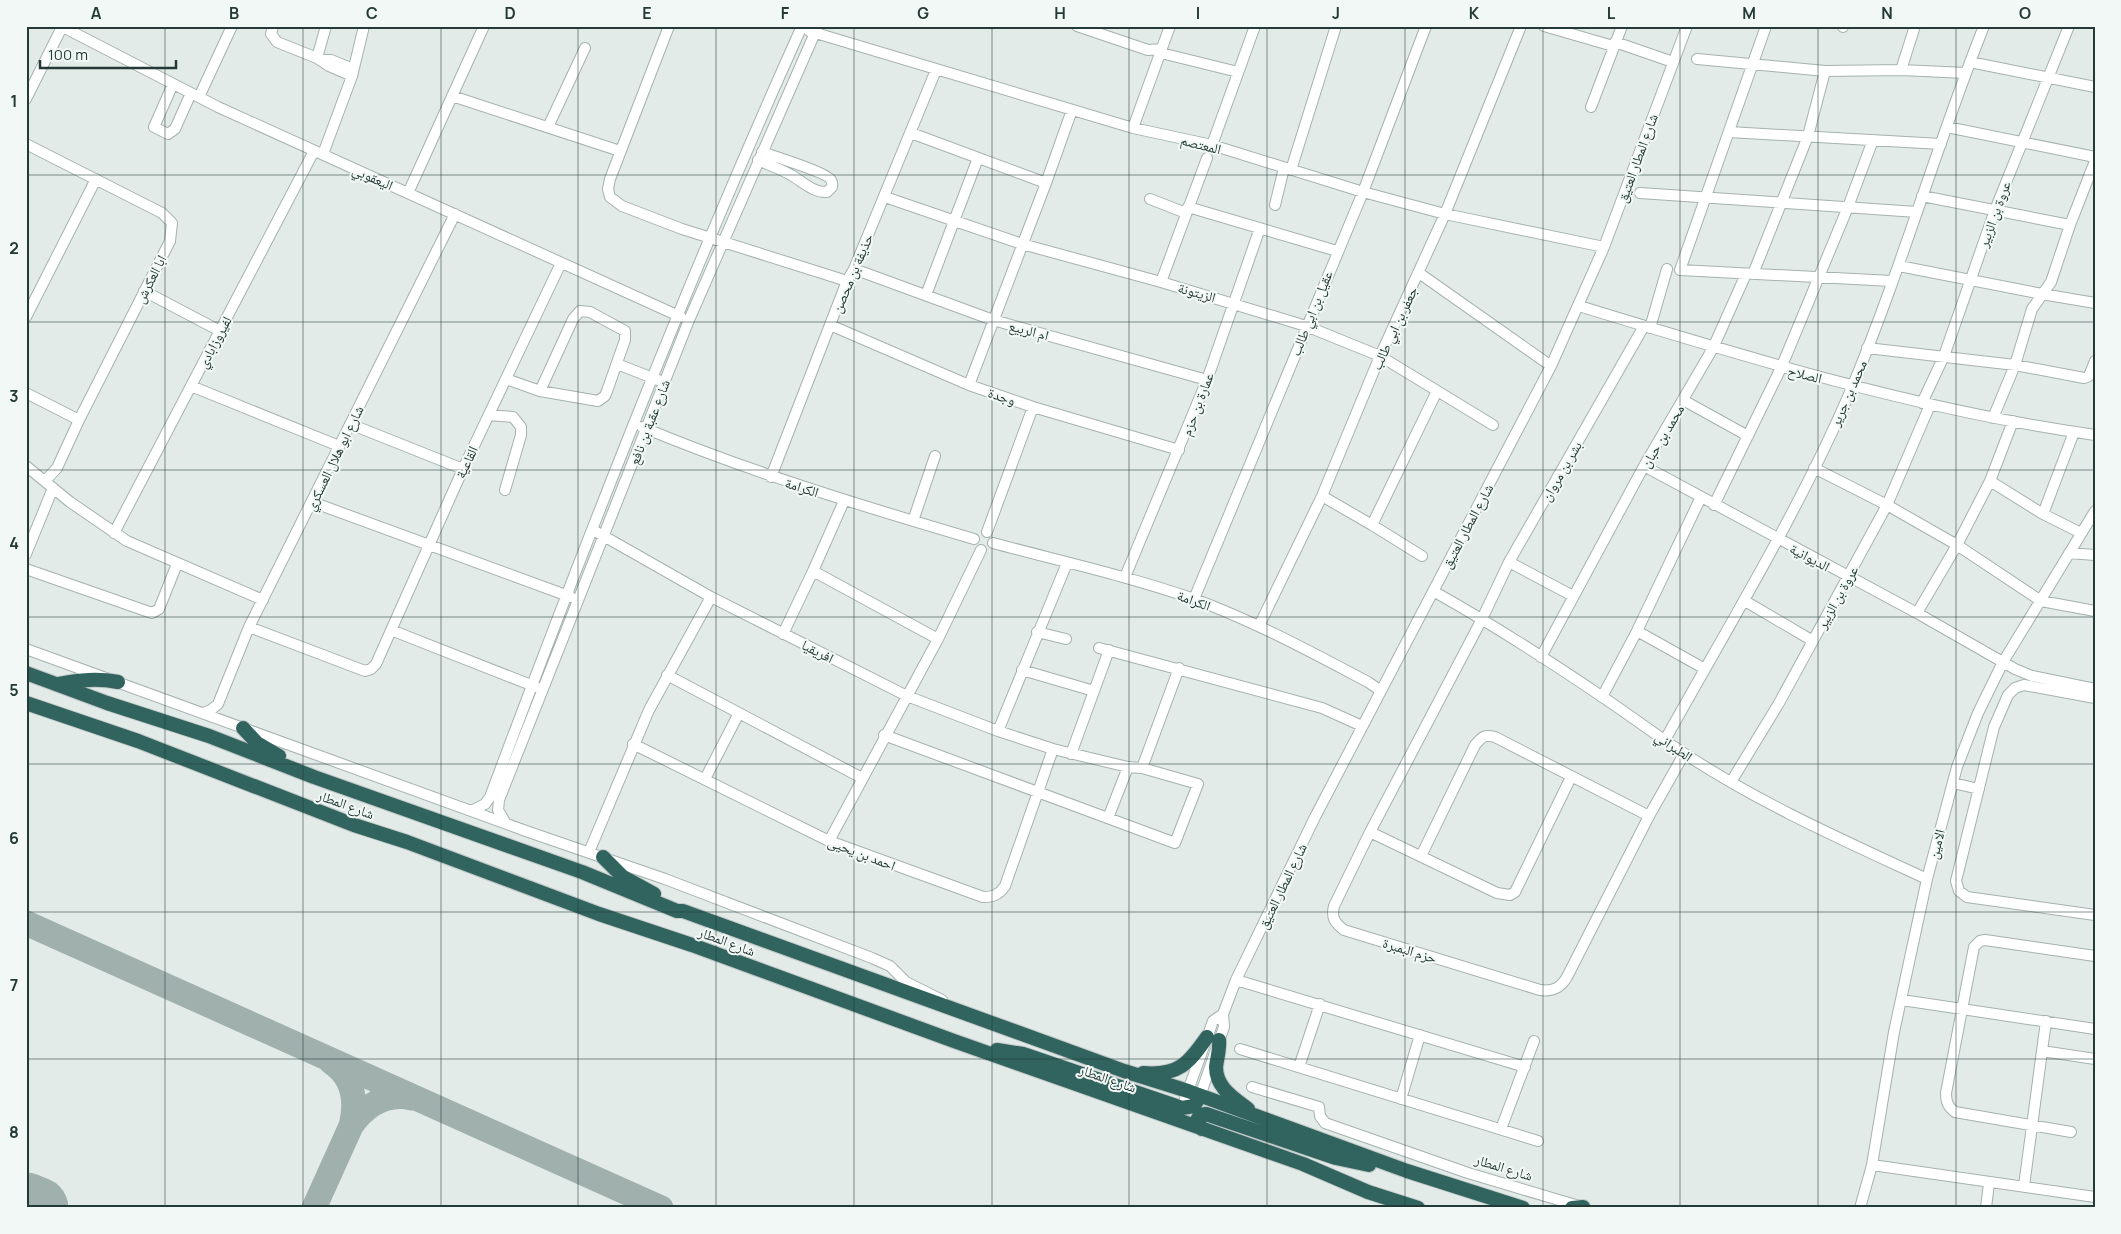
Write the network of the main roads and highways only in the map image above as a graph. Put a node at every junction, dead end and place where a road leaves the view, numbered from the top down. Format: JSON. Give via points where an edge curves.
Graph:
{"nodes":[{"id":1,"x":26,"y":672,"type":"edge"},
{"id":2,"x":118,"y":682,"type":"road end"},
{"id":3,"x":59,"y":684,"type":"junction"},
{"id":4,"x":26,"y":703,"type":"edge"},
{"id":5,"x":243,"y":728,"type":"road end"},
{"id":6,"x":314,"y":777,"type":"junction"},
{"id":7,"x":596,"y":854,"type":"road end"},
{"id":8,"x":683,"y":911,"type":"junction"},
{"id":9,"x":1124,"y":1071,"type":"junction"},
{"id":10,"x":1194,"y":1093,"type":"junction"},
{"id":11,"x":1180,"y":1114,"type":"junction"},
{"id":12,"x":1261,"y":1118,"type":"junction"},
{"id":13,"x":1202,"y":1129,"type":"junction"},
{"id":14,"x":1407,"y":1171,"type":"junction"},
{"id":15,"x":1418,"y":1208,"type":"edge"},
{"id":16,"x":1523,"y":1208,"type":"edge"}],
"edges":[{"from":1,"to":3,"type":"highway","name":"شارع المطار"},
{"from":2,"to":3,"type":"highway","via":[[99,679]]},
{"from":3,"to":6,"type":"highway","name":"شارع المطار","via":[[106,703],[209,736]]},
{"from":4,"to":11,"type":"highway","name":"شارع المطار","via":[[138,741],[354,825],[954,1041],[1023,1054]]},
{"from":5,"to":6,"type":"highway","via":[[264,747]]},
{"from":6,"to":8,"type":"highway","name":"شارع المطار"},
{"from":7,"to":8,"type":"highway","via":[[623,877]]},
{"from":8,"to":9,"type":"highway","name":"شارع المطار"},
{"from":9,"to":10,"type":"highway","name":"شارع المطار"},
{"from":9,"to":12,"type":"highway","via":[[1153,1074],[1176,1070],[1188,1063],[1213,1038],[1219,1082],[1229,1095]]},
{"from":10,"to":11,"type":"highway","via":[[1194,1106]]},
{"from":10,"to":12,"type":"highway","name":"شارع المطار"},
{"from":11,"to":13,"type":"highway"},
{"from":12,"to":14,"type":"highway","name":"شارع المطار"},
{"from":13,"to":14,"type":"highway","via":[[1197,1120],[1204,1114],[1336,1158]]},
{"from":13,"to":15,"type":"highway"},
{"from":14,"to":16,"type":"highway","name":"شارع المطار"}]}
